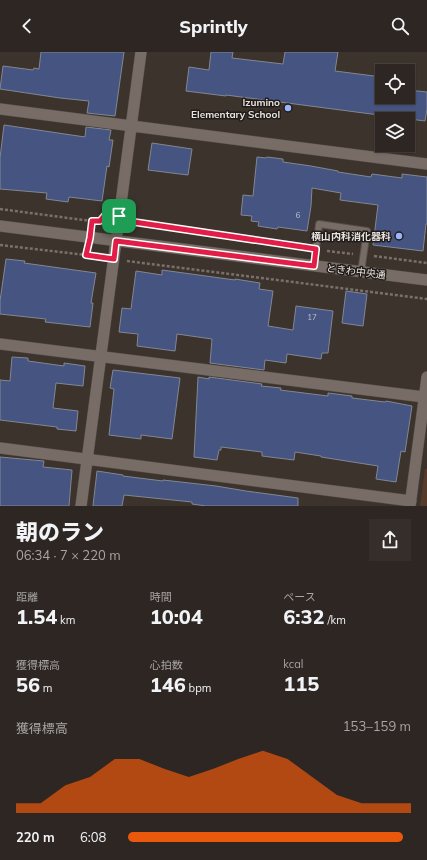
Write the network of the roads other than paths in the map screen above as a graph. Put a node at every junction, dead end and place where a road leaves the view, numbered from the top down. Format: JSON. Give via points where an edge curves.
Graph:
{"nodes":[{"id":1,"x":141,"y":52,"type":"edge"},
{"id":2,"x":0,"y":109,"type":"edge"},
{"id":3,"x":131,"y":126,"type":"junction"},
{"id":4,"x":427,"y":164,"type":"edge"},
{"id":5,"x":0,"y":226,"type":"edge"},
{"id":6,"x":116,"y":241,"type":"junction"},
{"id":7,"x":314,"y":266,"type":"junction"},
{"id":8,"x":361,"y":272,"type":"junction"},
{"id":9,"x":427,"y":280,"type":"edge"},
{"id":10,"x":0,"y":344,"type":"edge"},
{"id":11,"x":100,"y":357,"type":"junction"},
{"id":12,"x":427,"y":377,"type":"edge"},
{"id":13,"x":424,"y":398,"type":"junction"},
{"id":14,"x":0,"y":448,"type":"edge"},
{"id":15,"x":87,"y":459,"type":"junction"},
{"id":16,"x":410,"y":504,"type":"edge"},
{"id":17,"x":81,"y":506,"type":"edge"}],
"edges":[{"from":1,"to":3,"type":"street"},
{"from":2,"to":3,"type":"street"},
{"from":3,"to":4,"type":"street"},
{"from":3,"to":6,"type":"street"},
{"from":5,"to":6,"type":"street","name":"ときわ中央通"},
{"from":6,"to":7,"type":"street","name":"ときわ中央通"},
{"from":6,"to":11,"type":"street"},
{"from":7,"to":8,"type":"street","name":"ときわ中央通"},
{"from":7,"to":8,"type":"lane","via":[[319,224],[366,231]]},
{"from":8,"to":9,"type":"street","name":"ときわ中央通"},
{"from":10,"to":11,"type":"street"},
{"from":11,"to":13,"type":"street"},
{"from":11,"to":15,"type":"street"},
{"from":12,"to":13,"type":"street"},
{"from":13,"to":16,"type":"street"},
{"from":14,"to":15,"type":"street"},
{"from":15,"to":16,"type":"street"},
{"from":15,"to":17,"type":"street"}]}
